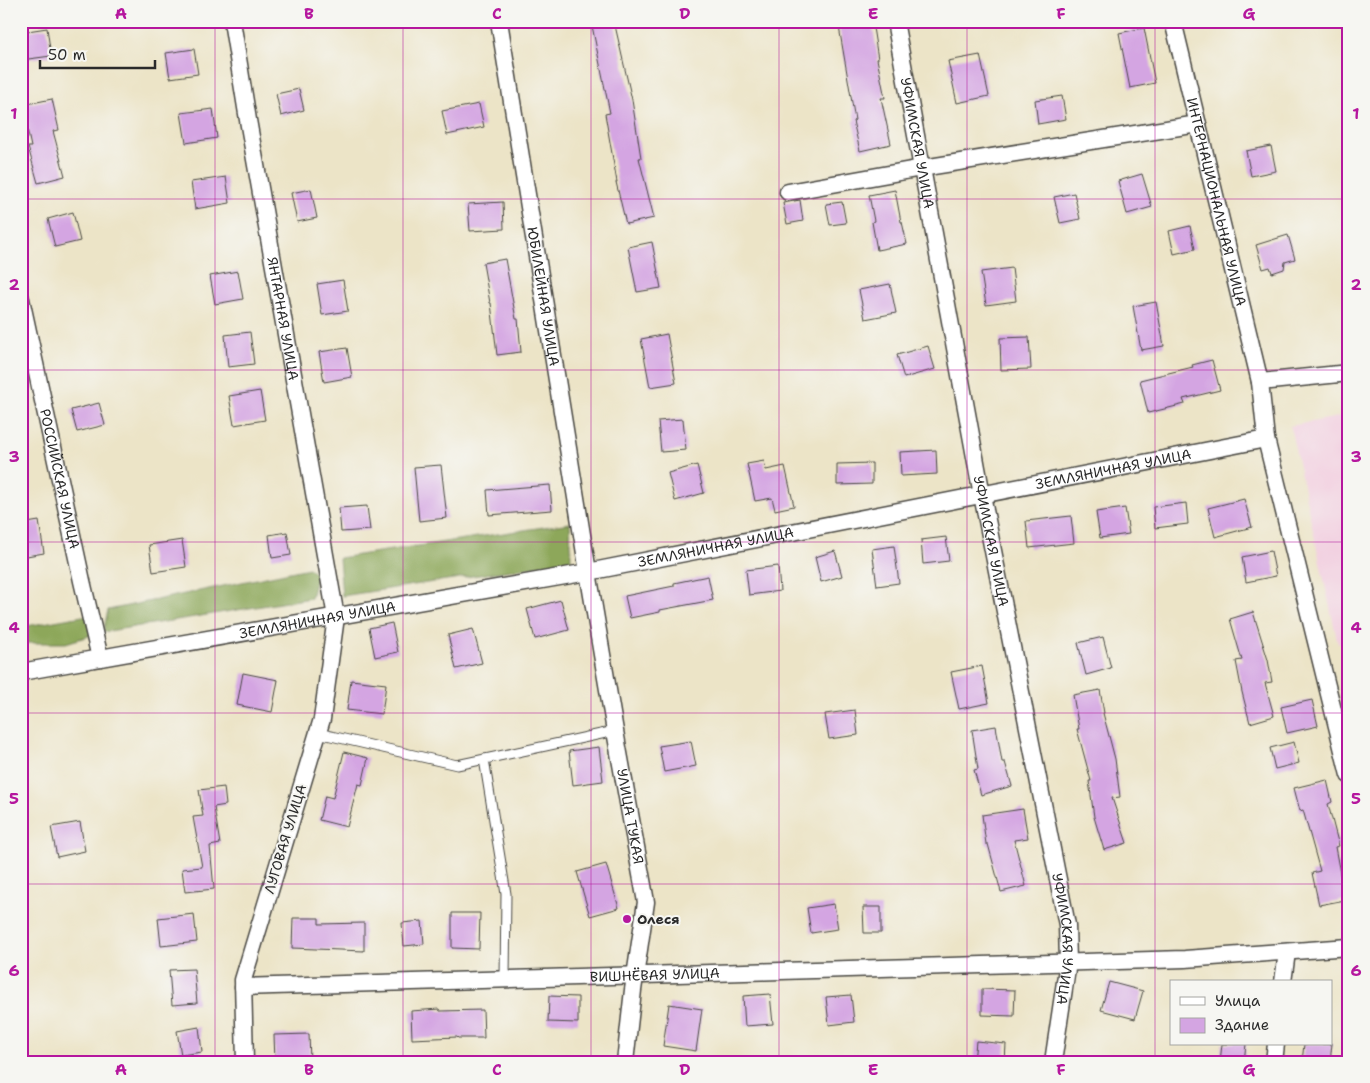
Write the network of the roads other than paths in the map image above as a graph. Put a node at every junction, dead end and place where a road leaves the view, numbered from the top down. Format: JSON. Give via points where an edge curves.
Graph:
{"nodes":[{"id":1,"x":232,"y":21,"type":"edge"},
{"id":2,"x":499,"y":21,"type":"edge"},
{"id":3,"x":895,"y":21,"type":"edge"},
{"id":4,"x":1173,"y":21,"type":"edge"},
{"id":5,"x":1198,"y":124,"type":"junction"},
{"id":6,"x":922,"y":168,"type":"junction"},
{"id":7,"x":788,"y":192,"type":"dead end"},
{"id":8,"x":21,"y":299,"type":"edge"},
{"id":9,"x":1349,"y":373,"type":"edge"},
{"id":10,"x":1260,"y":382,"type":"junction"},
{"id":11,"x":1266,"y":439,"type":"junction"},
{"id":12,"x":982,"y":495,"type":"junction"},
{"id":13,"x":588,"y":572,"type":"junction"},
{"id":14,"x":336,"y":617,"type":"junction"},
{"id":15,"x":100,"y":658,"type":"junction"},
{"id":16,"x":21,"y":672,"type":"edge"},
{"id":17,"x":615,"y":731,"type":"junction"},
{"id":18,"x":318,"y":732,"type":"junction"},
{"id":19,"x":484,"y":759,"type":"junction"},
{"id":20,"x":1349,"y":775,"type":"edge"},
{"id":21,"x":1349,"y":947,"type":"edge"},
{"id":22,"x":1287,"y":952,"type":"junction"},
{"id":23,"x":1068,"y":962,"type":"junction"},
{"id":24,"x":635,"y":975,"type":"junction"},
{"id":25,"x":505,"y":979,"type":"junction"},
{"id":26,"x":1283,"y":980,"type":"edge"},
{"id":27,"x":243,"y":987,"type":"junction"},
{"id":28,"x":1276,"y":1046,"type":"edge"},
{"id":29,"x":245,"y":1062,"type":"edge"},
{"id":30,"x":625,"y":1062,"type":"edge"},
{"id":31,"x":1053,"y":1062,"type":"edge"},
{"id":32,"x":1274,"y":1062,"type":"edge"}],
"edges":[{"from":1,"to":14,"type":"street","name":"ЯНТАРНАЯ УЛИЦА"},
{"from":2,"to":13,"type":"street","name":"ЮБИЛЕЙНАЯ УЛИЦА"},
{"from":3,"to":6,"type":"street","name":"УФИМСКАЯ УЛИЦА"},
{"from":4,"to":5,"type":"street","name":"ИНТЕРНАЦИОНАЛЬНАЯ УЛИЦА"},
{"from":5,"to":6,"type":"street"},
{"from":5,"to":10,"type":"street","name":"ИНТЕРНАЦИОНАЛЬНАЯ УЛИЦА"},
{"from":6,"to":7,"type":"street"},
{"from":6,"to":12,"type":"street","name":"УФИМСКАЯ УЛИЦА"},
{"from":8,"to":15,"type":"street","name":"РОССИЙСКАЯ УЛИЦА"},
{"from":9,"to":10,"type":"street"},
{"from":10,"to":11,"type":"street"},
{"from":11,"to":12,"type":"street","name":"ЗЕМЛЯНИЧНАЯ УЛИЦА"},
{"from":11,"to":20,"type":"street"},
{"from":12,"to":13,"type":"street","name":"ЗЕМЛЯНИЧНАЯ УЛИЦА"},
{"from":12,"to":23,"type":"street","name":"УФИМСКАЯ УЛИЦА","via":[[1067,925]]},
{"from":13,"to":14,"type":"street","name":"ЗЕМЛЯНИЧНАЯ УЛИЦА"},
{"from":13,"to":17,"type":"street","name":"УЛИЦА ТУКАЯ"},
{"from":14,"to":15,"type":"street","name":"ЗЕМЛЯНИЧНАЯ УЛИЦА"},
{"from":14,"to":18,"type":"street","name":"ЛУГОВАЯ УЛИЦА"},
{"from":15,"to":16,"type":"street","name":"ЗЕМЛЯНИЧНАЯ УЛИЦА"},
{"from":17,"to":19,"type":"lane"},
{"from":17,"to":24,"type":"street","name":"УЛИЦА ТУКАЯ","via":[[646,902]]},
{"from":18,"to":19,"type":"lane","via":[[457,765]]},
{"from":18,"to":27,"type":"street","name":"ЛУГОВАЯ УЛИЦА"},
{"from":19,"to":25,"type":"lane","via":[[506,894]]},
{"from":21,"to":22,"type":"street","name":"ВИШНЁВАЯ УЛИЦА"},
{"from":22,"to":23,"type":"street","name":"ВИШНЁВАЯ УЛИЦА"},
{"from":22,"to":26,"type":"street"},
{"from":23,"to":24,"type":"street","name":"ВИШНЁВАЯ УЛИЦА"},
{"from":23,"to":31,"type":"street","name":"УФИМСКАЯ УЛИЦА"},
{"from":24,"to":25,"type":"street","name":"ВИШНЁВАЯ УЛИЦА"},
{"from":24,"to":30,"type":"street","name":"УЛИЦА ТУКАЯ"},
{"from":25,"to":27,"type":"street","name":"ВИШНЁВАЯ УЛИЦА"},
{"from":27,"to":29,"type":"street","name":"ЛУГОВАЯ УЛИЦА"},
{"from":28,"to":32,"type":"street"}]}
